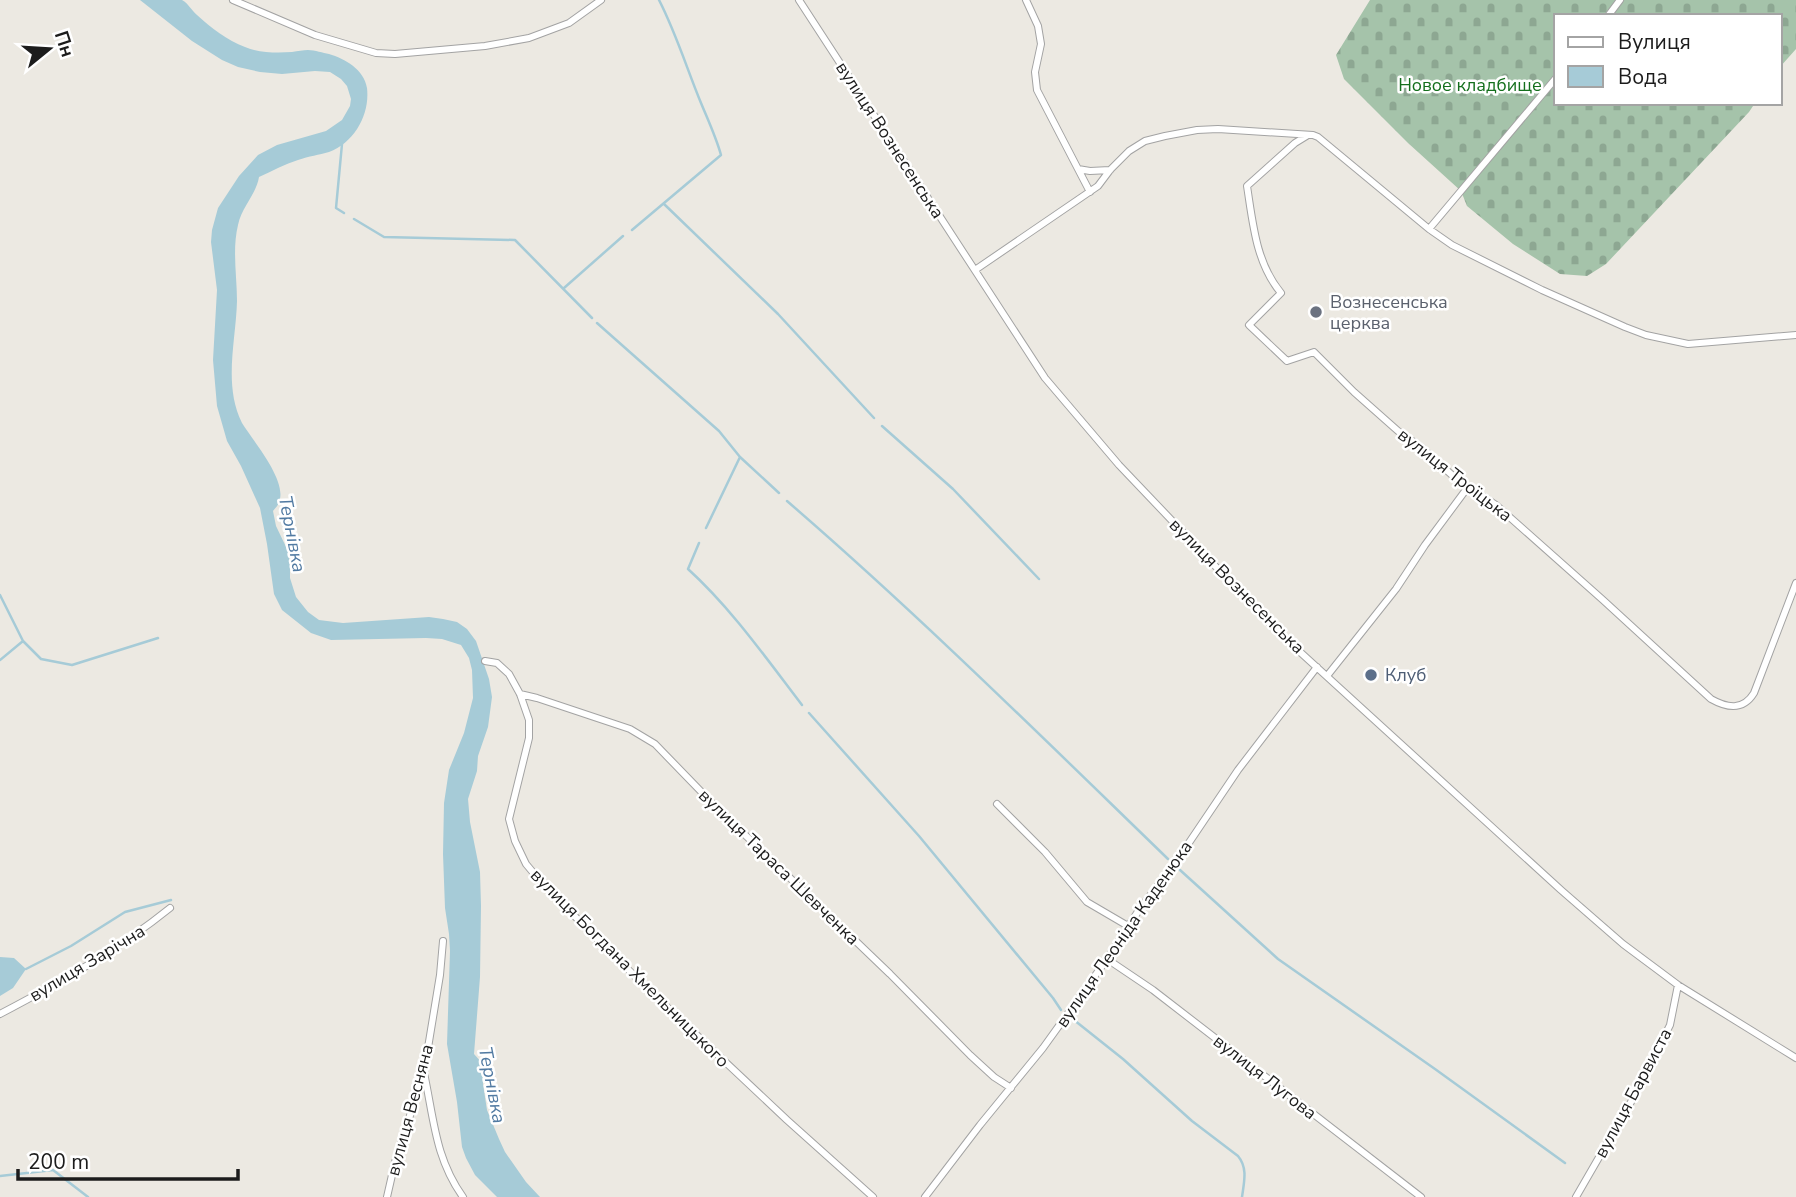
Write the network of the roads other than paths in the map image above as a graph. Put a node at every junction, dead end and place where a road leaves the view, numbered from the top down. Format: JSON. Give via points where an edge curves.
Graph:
{"nodes":[{"id":1,"x":233,"y":0,"type":"edge"},
{"id":2,"x":601,"y":0,"type":"edge"},
{"id":3,"x":799,"y":0,"type":"edge"},
{"id":4,"x":1026,"y":0,"type":"edge"},
{"id":5,"x":1554,"y":80,"type":"edge"},
{"id":6,"x":1308,"y":135,"type":"junction"},
{"id":7,"x":1078,"y":169,"type":"junction"},
{"id":8,"x":1110,"y":170,"type":"junction"},
{"id":9,"x":1090,"y":192,"type":"junction"},
{"id":10,"x":1429,"y":229,"type":"junction"},
{"id":11,"x":975,"y":270,"type":"junction"},
{"id":12,"x":1796,"y":335,"type":"edge"},
{"id":13,"x":1468,"y":487,"type":"junction"},
{"id":14,"x":1796,"y":583,"type":"edge"},
{"id":15,"x":485,"y":661,"type":"dead end"},
{"id":16,"x":1317,"y":667,"type":"junction"},
{"id":17,"x":1327,"y":676,"type":"junction"},
{"id":18,"x":520,"y":695,"type":"junction"},
{"id":19,"x":997,"y":804,"type":"dead end"},
{"id":20,"x":170,"y":908,"type":"dead end"},
{"id":21,"x":1128,"y":926,"type":"junction"},
{"id":22,"x":443,"y":941,"type":"dead end"},
{"id":23,"x":1107,"y":959,"type":"junction"},
{"id":24,"x":1678,"y":985,"type":"junction"},
{"id":25,"x":0,"y":1014,"type":"edge"},
{"id":26,"x":1796,"y":1058,"type":"edge"},
{"id":27,"x":424,"y":1072,"type":"junction"},
{"id":28,"x":1011,"y":1088,"type":"junction"},
{"id":29,"x":387,"y":1197,"type":"edge"},
{"id":30,"x":463,"y":1197,"type":"edge"},
{"id":31,"x":873,"y":1197,"type":"edge"},
{"id":32,"x":925,"y":1197,"type":"edge"},
{"id":33,"x":1421,"y":1197,"type":"edge"},
{"id":34,"x":1576,"y":1197,"type":"edge"}],
"edges":[{"from":1,"to":2,"type":"street","via":[[315,35],[395,54],[529,38],[569,23]]},
{"from":3,"to":11,"type":"street","name":"вулиця Вознесенська"},
{"from":4,"to":7,"type":"street","via":[[1041,44],[1035,72],[1037,90]]},
{"from":5,"to":10,"type":"street"},
{"from":6,"to":8,"type":"street","via":[[1218,129],[1182,132],[1137,145]]},
{"from":6,"to":10,"type":"street","via":[[1318,136]]},
{"from":6,"to":13,"type":"street","name":"вулиця Троїцька","via":[[1247,186],[1260,255],[1281,293],[1249,325],[1287,361],[1314,352],[1398,431]]},
{"from":7,"to":8,"type":"street"},
{"from":7,"to":9,"type":"street"},
{"from":8,"to":9,"type":"street"},
{"from":9,"to":11,"type":"street"},
{"from":10,"to":12,"type":"street","via":[[1542,290],[1646,335],[1688,344]]},
{"from":11,"to":16,"type":"street","name":"вулиця Вознесенська","via":[[1069,408],[1277,631]]},
{"from":13,"to":14,"type":"street","name":"вулиця Троїцька","via":[[1496,505],[1724,706],[1749,700]]},
{"from":13,"to":17,"type":"street"},
{"from":15,"to":18,"type":"street","name":"вулиця Богдана Хмельницького","via":[[505,669]]},
{"from":16,"to":17,"type":"street","name":"вулиця Вознесенська"},
{"from":16,"to":21,"type":"street","name":"вулиця Леоніда Каденюка"},
{"from":17,"to":24,"type":"street","name":"вулиця Вознесенська","via":[[1561,890]]},
{"from":18,"to":28,"type":"street","name":"вулиця Тараса Шевченка","via":[[611,722],[655,744],[970,1055]]},
{"from":18,"to":31,"type":"street","name":"вулиця Богдана Хмельницького","via":[[529,720],[529,738],[509,818],[526,864],[662,1002]]},
{"from":19,"to":21,"type":"street","via":[[1087,902]]},
{"from":20,"to":25,"type":"street","name":"вулиця Зарічна","via":[[68,978]]},
{"from":21,"to":23,"type":"street","name":"вулиця Леоніда Каденюка"},
{"from":22,"to":27,"type":"street","name":"вулиця Весняна"},
{"from":23,"to":28,"type":"street","name":"вулиця Леоніда Каденюка"},
{"from":23,"to":33,"type":"street","name":"вулиця Лугова"},
{"from":24,"to":26,"type":"street","name":"вулиця Вознесенська"},
{"from":24,"to":34,"type":"street","name":"вулиця Барвиста","via":[[1670,1025]]},
{"from":27,"to":29,"type":"street","name":"вулиця Весняна"},
{"from":27,"to":30,"type":"street","via":[[444,1166]]},
{"from":28,"to":32,"type":"street","name":"вулиця Леоніда Каденюка"}]}
